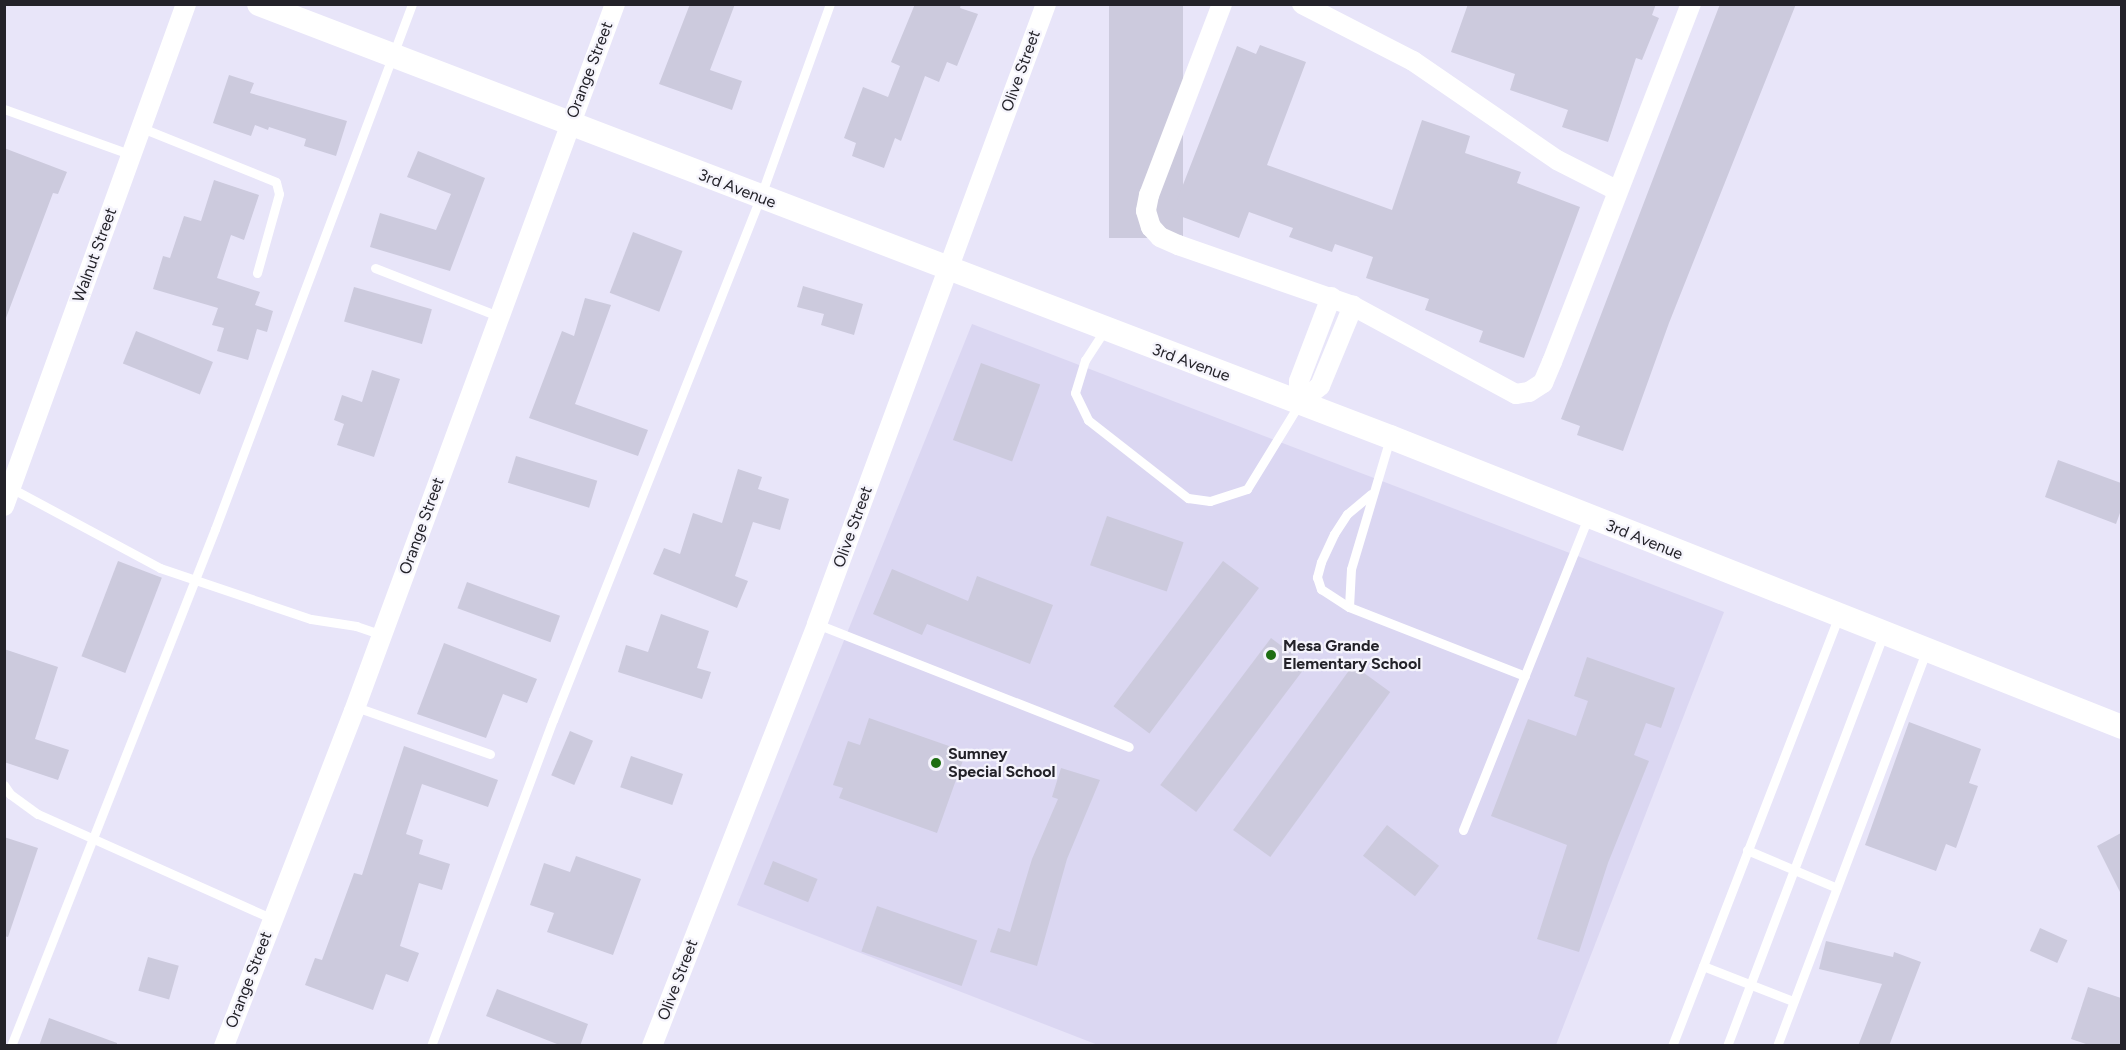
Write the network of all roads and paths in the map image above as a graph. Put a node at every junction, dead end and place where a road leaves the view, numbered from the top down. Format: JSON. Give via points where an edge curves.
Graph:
{"nodes":[{"id":1,"x":186,"y":4,"type":"edge"},
{"id":2,"x":259,"y":4,"type":"edge"},
{"id":3,"x":412,"y":4,"type":"edge"},
{"id":4,"x":615,"y":4,"type":"edge"},
{"id":5,"x":830,"y":4,"type":"edge"},
{"id":6,"x":1046,"y":4,"type":"edge"},
{"id":7,"x":1222,"y":4,"type":"edge"},
{"id":8,"x":1302,"y":4,"type":"edge"},
{"id":9,"x":1691,"y":4,"type":"edge"},
{"id":10,"x":393,"y":57,"type":"junction"},
{"id":11,"x":4,"y":109,"type":"edge"},
{"id":12,"x":568,"y":125,"type":"junction"},
{"id":13,"x":142,"y":128,"type":"junction"},
{"id":14,"x":132,"y":155,"type":"junction"},
{"id":15,"x":1618,"y":191,"type":"junction"},
{"id":16,"x":760,"y":198,"type":"junction"},
{"id":17,"x":375,"y":268,"type":"dead end"},
{"id":18,"x":948,"y":270,"type":"junction"},
{"id":19,"x":257,"y":273,"type":"dead end"},
{"id":20,"x":1331,"y":297,"type":"junction"},
{"id":21,"x":1353,"y":306,"type":"junction"},
{"id":22,"x":498,"y":316,"type":"junction"},
{"id":23,"x":1104,"y":330,"type":"junction"},
{"id":24,"x":1299,"y":403,"type":"junction"},
{"id":25,"x":1390,"y":437,"type":"junction"},
{"id":26,"x":1371,"y":494,"type":"junction"},
{"id":27,"x":8,"y":497,"type":"edge"},
{"id":28,"x":1588,"y":518,"type":"junction"},
{"id":29,"x":195,"y":579,"type":"junction"},
{"id":30,"x":1349,"y":607,"type":"junction"},
{"id":31,"x":1838,"y":617,"type":"junction"},
{"id":32,"x":817,"y":624,"type":"junction"},
{"id":33,"x":382,"y":635,"type":"junction"},
{"id":34,"x":1883,"y":635,"type":"junction"},
{"id":35,"x":1926,"y":652,"type":"junction"},
{"id":36,"x":1525,"y":676,"type":"junction"},
{"id":37,"x":356,"y":707,"type":"junction"},
{"id":38,"x":2121,"y":727,"type":"edge"},
{"id":39,"x":1129,"y":747,"type":"dead end"},
{"id":40,"x":490,"y":754,"type":"dead end"},
{"id":41,"x":4,"y":784,"type":"edge"},
{"id":42,"x":1463,"y":830,"type":"dead end"},
{"id":43,"x":92,"y":840,"type":"junction"},
{"id":44,"x":1747,"y":850,"type":"junction"},
{"id":45,"x":1795,"y":870,"type":"junction"},
{"id":46,"x":1835,"y":887,"type":"junction"},
{"id":47,"x":273,"y":919,"type":"junction"},
{"id":48,"x":1703,"y":966,"type":"junction"},
{"id":49,"x":1750,"y":984,"type":"junction"},
{"id":50,"x":1793,"y":1001,"type":"junction"},
{"id":51,"x":11,"y":1046,"type":"edge"},
{"id":52,"x":224,"y":1046,"type":"edge"},
{"id":53,"x":431,"y":1046,"type":"edge"},
{"id":54,"x":652,"y":1046,"type":"edge"},
{"id":55,"x":1672,"y":1046,"type":"edge"},
{"id":56,"x":1727,"y":1046,"type":"edge"},
{"id":57,"x":1777,"y":1046,"type":"edge"}],
"edges":[{"from":1,"to":13,"type":"street","name":"Walnut Street"},
{"from":2,"to":10,"type":"street","name":"3rd Avenue"},
{"from":3,"to":10,"type":"lane"},
{"from":4,"to":12,"type":"street","name":"Orange Street"},
{"from":5,"to":16,"type":"lane"},
{"from":6,"to":18,"type":"street","name":"Olive Street"},
{"from":7,"to":20,"type":"street","via":[[1149,195],[1146,212],[1151,227],[1160,237],[1178,245]]},
{"from":8,"to":15,"type":"street","via":[[1413,61],[1557,160]]},
{"from":9,"to":15,"type":"street"},
{"from":10,"to":12,"type":"street","name":"3rd Avenue"},
{"from":10,"to":29,"type":"lane"},
{"from":11,"to":14,"type":"lane"},
{"from":12,"to":16,"type":"street","name":"3rd Avenue"},
{"from":12,"to":22,"type":"street","name":"Orange Street"},
{"from":13,"to":14,"type":"street","name":"Walnut Street"},
{"from":13,"to":19,"type":"lane","via":[[276,182],[279,194]]},
{"from":14,"to":27,"type":"street","name":"Walnut Street"},
{"from":15,"to":21,"type":"street","via":[[1552,362],[1542,383],[1529,392],[1516,394],[1497,387]]},
{"from":16,"to":18,"type":"street","name":"3rd Avenue"},
{"from":16,"to":53,"type":"lane","via":[[553,720]]},
{"from":17,"to":22,"type":"lane"},
{"from":18,"to":23,"type":"street","name":"3rd Avenue"},
{"from":18,"to":32,"type":"street","name":"Olive Street"},
{"from":20,"to":21,"type":"street"},
{"from":20,"to":24,"type":"street","via":[[1299,381]]},
{"from":21,"to":24,"type":"street","via":[[1320,386]]},
{"from":22,"to":33,"type":"street","name":"Orange Street"},
{"from":23,"to":24,"type":"street","name":"3rd Avenue"},
{"from":23,"to":24,"type":"lane","via":[[1085,360],[1076,393],[1088,420],[1188,498],[1210,501],[1247,489]]},
{"from":24,"to":25,"type":"street","name":"3rd Avenue"},
{"from":25,"to":26,"type":"lane"},
{"from":25,"to":28,"type":"street","name":"3rd Avenue"},
{"from":26,"to":30,"type":"lane","via":[[1351,569]]},
{"from":26,"to":30,"type":"lane","via":[[1347,514],[1317,577],[1322,589]]},
{"from":27,"to":29,"type":"lane","via":[[160,568]]},
{"from":28,"to":31,"type":"street","name":"3rd Avenue"},
{"from":28,"to":36,"type":"lane"},
{"from":29,"to":33,"type":"lane","via":[[311,619],[356,626]]},
{"from":29,"to":43,"type":"lane"},
{"from":30,"to":36,"type":"lane"},
{"from":31,"to":34,"type":"street","name":"3rd Avenue"},
{"from":31,"to":44,"type":"lane"},
{"from":32,"to":39,"type":"lane"},
{"from":32,"to":54,"type":"street","name":"Olive Street"},
{"from":33,"to":37,"type":"street","name":"Orange Street"},
{"from":34,"to":35,"type":"street","name":"3rd Avenue"},
{"from":34,"to":45,"type":"lane"},
{"from":35,"to":38,"type":"street","name":"3rd Avenue"},
{"from":35,"to":46,"type":"lane"},
{"from":36,"to":42,"type":"lane"},
{"from":37,"to":40,"type":"lane"},
{"from":37,"to":47,"type":"street","name":"Orange Street"},
{"from":41,"to":43,"type":"lane","via":[[10,794],[38,814]]},
{"from":43,"to":47,"type":"lane"},
{"from":43,"to":51,"type":"lane"},
{"from":44,"to":45,"type":"lane"},
{"from":44,"to":48,"type":"lane"},
{"from":45,"to":46,"type":"lane"},
{"from":45,"to":49,"type":"lane"},
{"from":46,"to":50,"type":"lane"},
{"from":47,"to":52,"type":"street","name":"Orange Street"},
{"from":48,"to":49,"type":"lane"},
{"from":48,"to":55,"type":"lane"},
{"from":49,"to":50,"type":"lane"},
{"from":49,"to":56,"type":"lane"},
{"from":50,"to":57,"type":"lane"}]}
